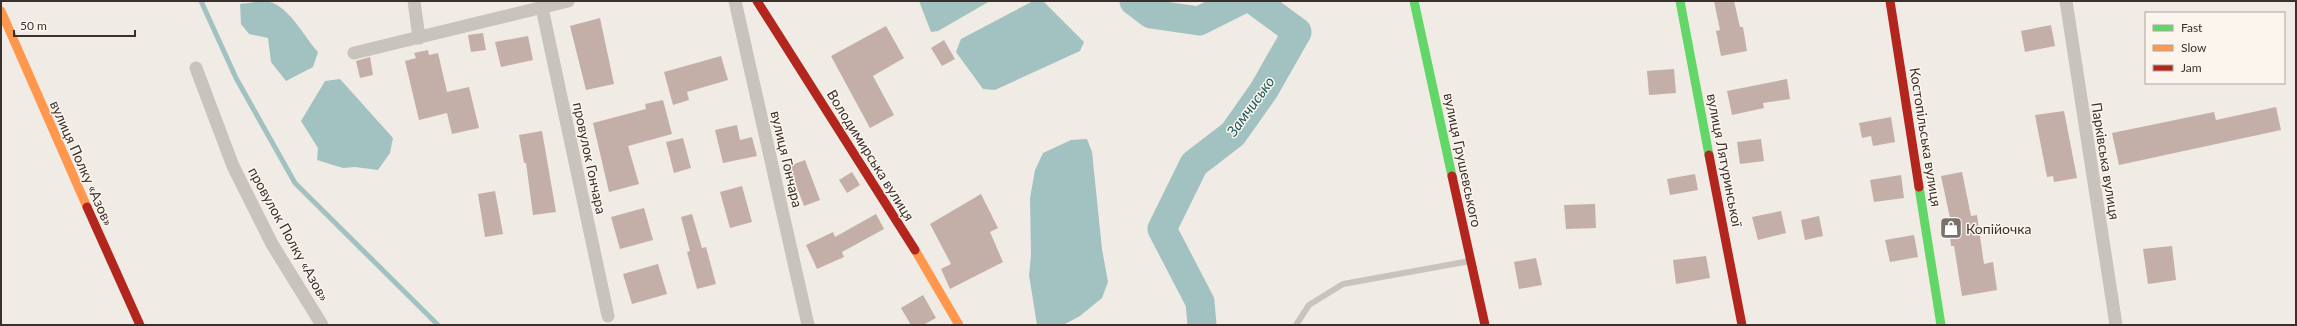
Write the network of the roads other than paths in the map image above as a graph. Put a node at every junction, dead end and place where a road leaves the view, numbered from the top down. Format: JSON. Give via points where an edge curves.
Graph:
{"nodes":[{"id":1,"x":414,"y":1,"type":"edge"},
{"id":2,"x":568,"y":1,"type":"edge"},
{"id":3,"x":735,"y":1,"type":"edge"},
{"id":4,"x":757,"y":1,"type":"edge"},
{"id":5,"x":1414,"y":1,"type":"edge"},
{"id":6,"x":1680,"y":1,"type":"edge"},
{"id":7,"x":1890,"y":1,"type":"edge"},
{"id":8,"x":2066,"y":1,"type":"edge"},
{"id":9,"x":542,"y":8,"type":"junction"},
{"id":10,"x":1,"y":11,"type":"edge"},
{"id":11,"x":419,"y":38,"type":"junction"},
{"id":12,"x":354,"y":53,"type":"dead end"},
{"id":13,"x":196,"y":68,"type":"dead end"},
{"id":14,"x":1471,"y":261,"type":"junction"},
{"id":15,"x":608,"y":316,"type":"dead end"},
{"id":16,"x":140,"y":325,"type":"edge"},
{"id":17,"x":322,"y":325,"type":"edge"},
{"id":18,"x":808,"y":325,"type":"edge"},
{"id":19,"x":959,"y":325,"type":"edge"},
{"id":20,"x":1296,"y":325,"type":"edge"},
{"id":21,"x":1485,"y":325,"type":"edge"},
{"id":22,"x":1742,"y":325,"type":"edge"},
{"id":23,"x":1941,"y":325,"type":"edge"},
{"id":24,"x":2116,"y":325,"type":"edge"}],
"edges":[{"from":1,"to":11,"type":"street"},
{"from":2,"to":9,"type":"street"},
{"from":3,"to":18,"type":"street","name":"вулиця Гончара"},
{"from":4,"to":19,"type":"street","name":"Володимирська вулиця","via":[[902,229]]},
{"from":5,"to":14,"type":"street","name":"вулиця Грушевського"},
{"from":6,"to":22,"type":"street","name":"вулиця Лятуринської"},
{"from":7,"to":23,"type":"street","name":"Костопільська вулиця"},
{"from":8,"to":24,"type":"street","name":"Парківська вулиця"},
{"from":9,"to":11,"type":"street"},
{"from":9,"to":15,"type":"street","name":"провулок Гончара"},
{"from":10,"to":16,"type":"street","name":"вулиця Полку «Азов»","via":[[32,86]]},
{"from":11,"to":12,"type":"street"},
{"from":13,"to":17,"type":"street","name":"провулок Полку «Азов»","via":[[233,166],[272,244]]},
{"from":14,"to":20,"type":"lane","via":[[1343,284],[1309,305]]},
{"from":14,"to":21,"type":"street","name":"вулиця Грушевського"}]}
